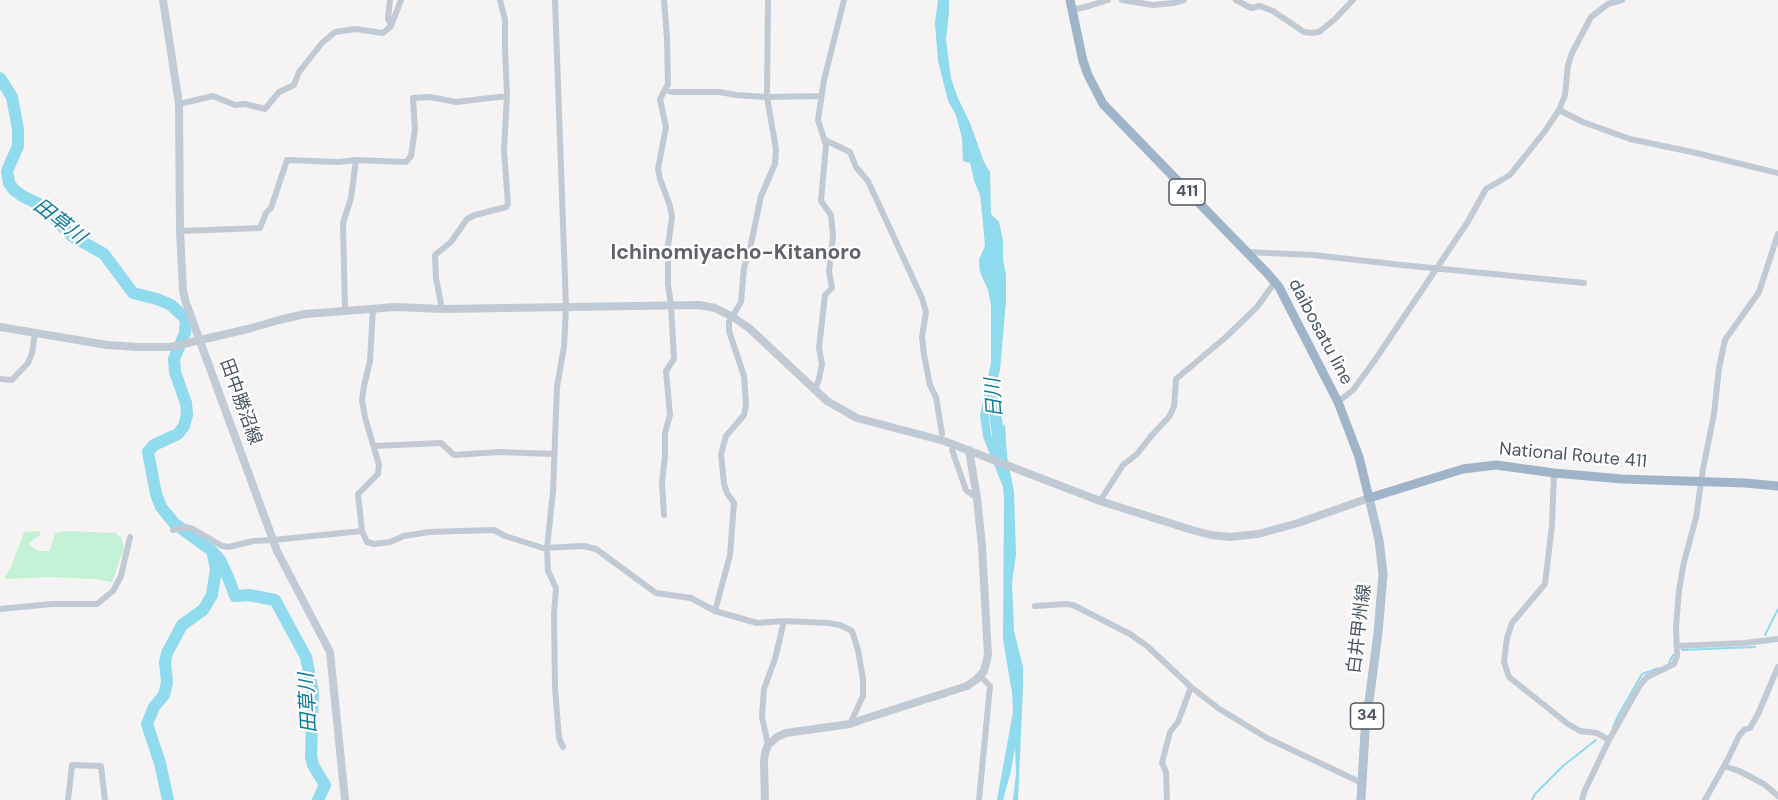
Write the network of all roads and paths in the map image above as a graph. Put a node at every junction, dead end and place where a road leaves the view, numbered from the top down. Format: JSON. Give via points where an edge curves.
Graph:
{"nodes":[{"id":1,"x":163,"y":0,"type":"edge"},
{"id":2,"x":390,"y":0,"type":"edge"},
{"id":3,"x":401,"y":0,"type":"edge"},
{"id":4,"x":500,"y":0,"type":"edge"},
{"id":5,"x":555,"y":0,"type":"edge"},
{"id":6,"x":664,"y":0,"type":"edge"},
{"id":7,"x":768,"y":0,"type":"edge"},
{"id":8,"x":844,"y":0,"type":"edge"},
{"id":9,"x":1108,"y":0,"type":"edge"},
{"id":10,"x":1122,"y":0,"type":"edge"},
{"id":11,"x":1184,"y":0,"type":"edge"},
{"id":12,"x":1236,"y":0,"type":"edge"},
{"id":13,"x":1353,"y":0,"type":"edge"},
{"id":14,"x":1601,"y":0,"type":"edge"},
{"id":15,"x":1622,"y":0,"type":"edge"},
{"id":16,"x":1608,"y":4,"type":"junction"},
{"id":17,"x":1071,"y":5,"type":"edge"},
{"id":18,"x":391,"y":26,"type":"junction"},
{"id":19,"x":666,"y":90,"type":"junction"},
{"id":20,"x":507,"y":96,"type":"junction"},
{"id":21,"x":822,"y":96,"type":"junction"},
{"id":22,"x":767,"y":97,"type":"junction"},
{"id":23,"x":179,"y":104,"type":"junction"},
{"id":24,"x":1559,"y":110,"type":"junction"},
{"id":25,"x":825,"y":140,"type":"junction"},
{"id":26,"x":356,"y":160,"type":"junction"},
{"id":27,"x":1778,"y":173,"type":"edge"},
{"id":28,"x":180,"y":231,"type":"junction"},
{"id":29,"x":1778,"y":234,"type":"edge"},
{"id":30,"x":1246,"y":252,"type":"junction"},
{"id":31,"x":1437,"y":268,"type":"junction"},
{"id":32,"x":1275,"y":282,"type":"junction"},
{"id":33,"x":1584,"y":283,"type":"dead end"},
{"id":34,"x":671,"y":305,"type":"junction"},
{"id":35,"x":566,"y":307,"type":"junction"},
{"id":36,"x":373,"y":309,"type":"junction"},
{"id":37,"x":442,"y":309,"type":"junction"},
{"id":38,"x":345,"y":311,"type":"junction"},
{"id":39,"x":733,"y":317,"type":"junction"},
{"id":40,"x":0,"y":327,"type":"edge"},
{"id":41,"x":35,"y":333,"type":"junction"},
{"id":42,"x":200,"y":340,"type":"junction"},
{"id":43,"x":0,"y":379,"type":"edge"},
{"id":44,"x":815,"y":390,"type":"junction"},
{"id":45,"x":1338,"y":402,"type":"junction"},
{"id":46,"x":942,"y":434,"type":"dead end"},
{"id":47,"x":374,"y":446,"type":"junction"},
{"id":48,"x":951,"y":450,"type":"dead end"},
{"id":49,"x":973,"y":452,"type":"junction"},
{"id":50,"x":554,"y":454,"type":"junction"},
{"id":51,"x":1554,"y":473,"type":"junction"},
{"id":52,"x":1702,"y":482,"type":"junction"},
{"id":53,"x":1778,"y":486,"type":"edge"},
{"id":54,"x":977,"y":498,"type":"junction"},
{"id":55,"x":1369,"y":498,"type":"junction"},
{"id":56,"x":1100,"y":501,"type":"junction"},
{"id":57,"x":664,"y":515,"type":"dead end"},
{"id":58,"x":172,"y":531,"type":"dead end"},
{"id":59,"x":362,"y":531,"type":"junction"},
{"id":60,"x":130,"y":537,"type":"dead end"},
{"id":61,"x":273,"y":540,"type":"junction"},
{"id":62,"x":547,"y":548,"type":"junction"},
{"id":63,"x":1035,"y":606,"type":"dead end"},
{"id":64,"x":0,"y":609,"type":"edge"},
{"id":65,"x":715,"y":611,"type":"junction"},
{"id":66,"x":784,"y":621,"type":"junction"},
{"id":67,"x":1778,"y":639,"type":"edge"},
{"id":68,"x":1677,"y":646,"type":"junction"},
{"id":69,"x":1778,"y":667,"type":"edge"},
{"id":70,"x":980,"y":675,"type":"junction"},
{"id":71,"x":1191,"y":687,"type":"junction"},
{"id":72,"x":850,"y":724,"type":"junction"},
{"id":73,"x":1609,"y":740,"type":"junction"},
{"id":74,"x":768,"y":745,"type":"junction"},
{"id":75,"x":563,"y":747,"type":"dead end"},
{"id":76,"x":1724,"y":766,"type":"junction"},
{"id":77,"x":1362,"y":783,"type":"junction"},
{"id":78,"x":1778,"y":796,"type":"edge"},
{"id":79,"x":68,"y":800,"type":"edge"},
{"id":80,"x":105,"y":800,"type":"edge"},
{"id":81,"x":345,"y":800,"type":"edge"},
{"id":82,"x":765,"y":800,"type":"edge"},
{"id":83,"x":979,"y":800,"type":"edge"},
{"id":84,"x":1167,"y":800,"type":"edge"},
{"id":85,"x":1361,"y":800,"type":"edge"},
{"id":86,"x":1582,"y":800,"type":"edge"},
{"id":87,"x":1705,"y":800,"type":"edge"}],
"edges":[{"from":1,"to":23,"type":"main road","name":"田中勝沼線"},
{"from":2,"to":18,"type":"street"},
{"from":3,"to":18,"type":"street"},
{"from":4,"to":20,"type":"street","via":[[505,20]]},
{"from":5,"to":35,"type":"street"},
{"from":6,"to":19,"type":"street"},
{"from":7,"to":22,"type":"street"},
{"from":8,"to":21,"type":"street"},
{"from":9,"to":17,"type":"street","via":[[1089,6]]},
{"from":10,"to":11,"type":"street","via":[[1153,5]]},
{"from":12,"to":13,"type":"street","via":[[1251,8],[1260,6],[1273,11],[1304,32],[1312,33],[1335,19]]},
{"from":14,"to":16,"type":"street"},
{"from":15,"to":16,"type":"street"},
{"from":16,"to":24,"type":"street","via":[[1591,17],[1572,53]]},
{"from":17,"to":30,"type":"highway","name":"daibosatu line","number":"411","via":[[1088,75],[1103,104]]},
{"from":18,"to":23,"type":"street","via":[[383,33],[355,29],[335,32],[299,72],[294,85],[279,92],[265,109],[235,105],[213,96]]},
{"from":19,"to":22,"type":"street"},
{"from":19,"to":34,"type":"street","via":[[660,99],[666,127],[658,169],[672,217],[668,246]]},
{"from":20,"to":26,"type":"street","via":[[456,102],[413,98],[415,129],[411,156],[406,162]]},
{"from":20,"to":37,"type":"street","via":[[504,150],[508,204],[467,219],[451,242],[435,255]]},
{"from":21,"to":22,"type":"street"},
{"from":21,"to":25,"type":"street","via":[[818,120]]},
{"from":22,"to":39,"type":"street","via":[[775,165],[761,196],[744,268],[741,302]]},
{"from":23,"to":28,"type":"main road","name":"田中勝沼線"},
{"from":24,"to":27,"type":"street","via":[[1630,139]]},
{"from":24,"to":31,"type":"street","via":[[1509,175],[1486,189]]},
{"from":25,"to":44,"type":"street","via":[[821,201],[831,215],[832,288],[825,295],[819,348],[822,364]]},
{"from":25,"to":46,"type":"street","via":[[850,152],[868,181],[922,298],[926,312],[924,355]]},
{"from":26,"to":28,"type":"street","via":[[287,160],[260,228]]},
{"from":26,"to":38,"type":"street","via":[[343,223]]},
{"from":28,"to":42,"type":"main road","name":"田中勝沼線","via":[[184,295]]},
{"from":29,"to":52,"type":"street","via":[[1759,292],[1725,340]]},
{"from":30,"to":31,"type":"street"},
{"from":30,"to":32,"type":"highway","name":"daibosatu line","number":"411"},
{"from":31,"to":33,"type":"street"},
{"from":31,"to":45,"type":"street","via":[[1353,390]]},
{"from":32,"to":45,"type":"highway","name":"daibosatu line","number":"411"},
{"from":32,"to":56,"type":"street","via":[[1226,337],[1176,379],[1174,407],[1169,417],[1123,465]]},
{"from":34,"to":35,"type":"street"},
{"from":34,"to":39,"type":"street","via":[[715,308]]},
{"from":34,"to":57,"type":"street","via":[[674,359],[666,371],[670,415],[662,482]]},
{"from":35,"to":37,"type":"street"},
{"from":35,"to":50,"type":"street"},
{"from":36,"to":37,"type":"street"},
{"from":36,"to":38,"type":"street"},
{"from":36,"to":47,"type":"street","via":[[370,361],[362,399]]},
{"from":38,"to":42,"type":"street","via":[[305,314]]},
{"from":39,"to":44,"type":"street"},
{"from":39,"to":65,"type":"street","via":[[729,331],[744,376],[746,405],[744,415],[726,436],[721,454],[724,484],[734,503],[730,555]]},
{"from":40,"to":41,"type":"street"},
{"from":41,"to":42,"type":"street","via":[[114,346],[170,347]]},
{"from":41,"to":43,"type":"street","via":[[28,363],[12,380]]},
{"from":42,"to":61,"type":"main road","name":"田中勝沼線"},
{"from":44,"to":49,"type":"street","via":[[857,418]]},
{"from":45,"to":55,"type":"highway","name":"daibosatu line","number":"411","via":[[1359,457]]},
{"from":47,"to":50,"type":"street","via":[[441,443],[454,455]]},
{"from":47,"to":59,"type":"street","via":[[378,474],[358,494]]},
{"from":48,"to":54,"type":"street","via":[[966,490]]},
{"from":49,"to":54,"type":"street"},
{"from":49,"to":56,"type":"street"},
{"from":50,"to":62,"type":"street"},
{"from":51,"to":52,"type":"highway","name":"National Route 411"},
{"from":51,"to":55,"type":"highway","name":"National Route 411","via":[[1482,466]]},
{"from":51,"to":73,"type":"street","via":[[1545,584],[1512,623],[1504,662],[1509,677],[1568,724]]},
{"from":52,"to":53,"type":"highway","name":"National Route 411"},
{"from":52,"to":68,"type":"street","via":[[1679,590]]},
{"from":54,"to":70,"type":"street","via":[[987,655]]},
{"from":55,"to":56,"type":"street","via":[[1258,534],[1230,537],[1192,531]]},
{"from":55,"to":77,"type":"main road","name":"白井甲州線","number":"34","via":[[1383,574]]},
{"from":58,"to":61,"type":"street","via":[[187,527],[229,547]]},
{"from":59,"to":61,"type":"street"},
{"from":59,"to":62,"type":"street","via":[[367,542],[374,544],[429,532],[494,530]]},
{"from":60,"to":64,"type":"street","via":[[121,576],[113,591],[97,604],[52,603]]},
{"from":61,"to":81,"type":"main road","name":"田中勝沼線","via":[[330,652]]},
{"from":62,"to":65,"type":"street","via":[[596,549],[656,593],[691,598]]},
{"from":62,"to":75,"type":"street","via":[[548,571],[556,588],[555,688]]},
{"from":63,"to":71,"type":"street","via":[[1073,605],[1130,634]]},
{"from":65,"to":66,"type":"street","via":[[757,623]]},
{"from":66,"to":72,"type":"street","via":[[828,623],[852,631],[863,696]]},
{"from":66,"to":74,"type":"street","via":[[764,689],[762,717]]},
{"from":67,"to":68,"type":"street"},
{"from":68,"to":73,"type":"street","via":[[1674,664],[1647,677],[1640,685]]},
{"from":69,"to":76,"type":"street","via":[[1758,714],[1750,728],[1739,736]]},
{"from":70,"to":72,"type":"street","via":[[967,686]]},
{"from":70,"to":83,"type":"street","via":[[990,686]]},
{"from":71,"to":77,"type":"street","via":[[1267,738]]},
{"from":71,"to":84,"type":"street","via":[[1178,722],[1170,732],[1162,763]]},
{"from":72,"to":74,"type":"street","via":[[786,733]]},
{"from":73,"to":86,"type":"street"},
{"from":74,"to":82,"type":"street","via":[[764,761]]},
{"from":76,"to":78,"type":"street","via":[[1764,784]]},
{"from":76,"to":87,"type":"street"},
{"from":77,"to":85,"type":"main road","name":"白井甲州線","number":"34"},
{"from":79,"to":80,"type":"street","via":[[72,765],[101,766]]}]}
